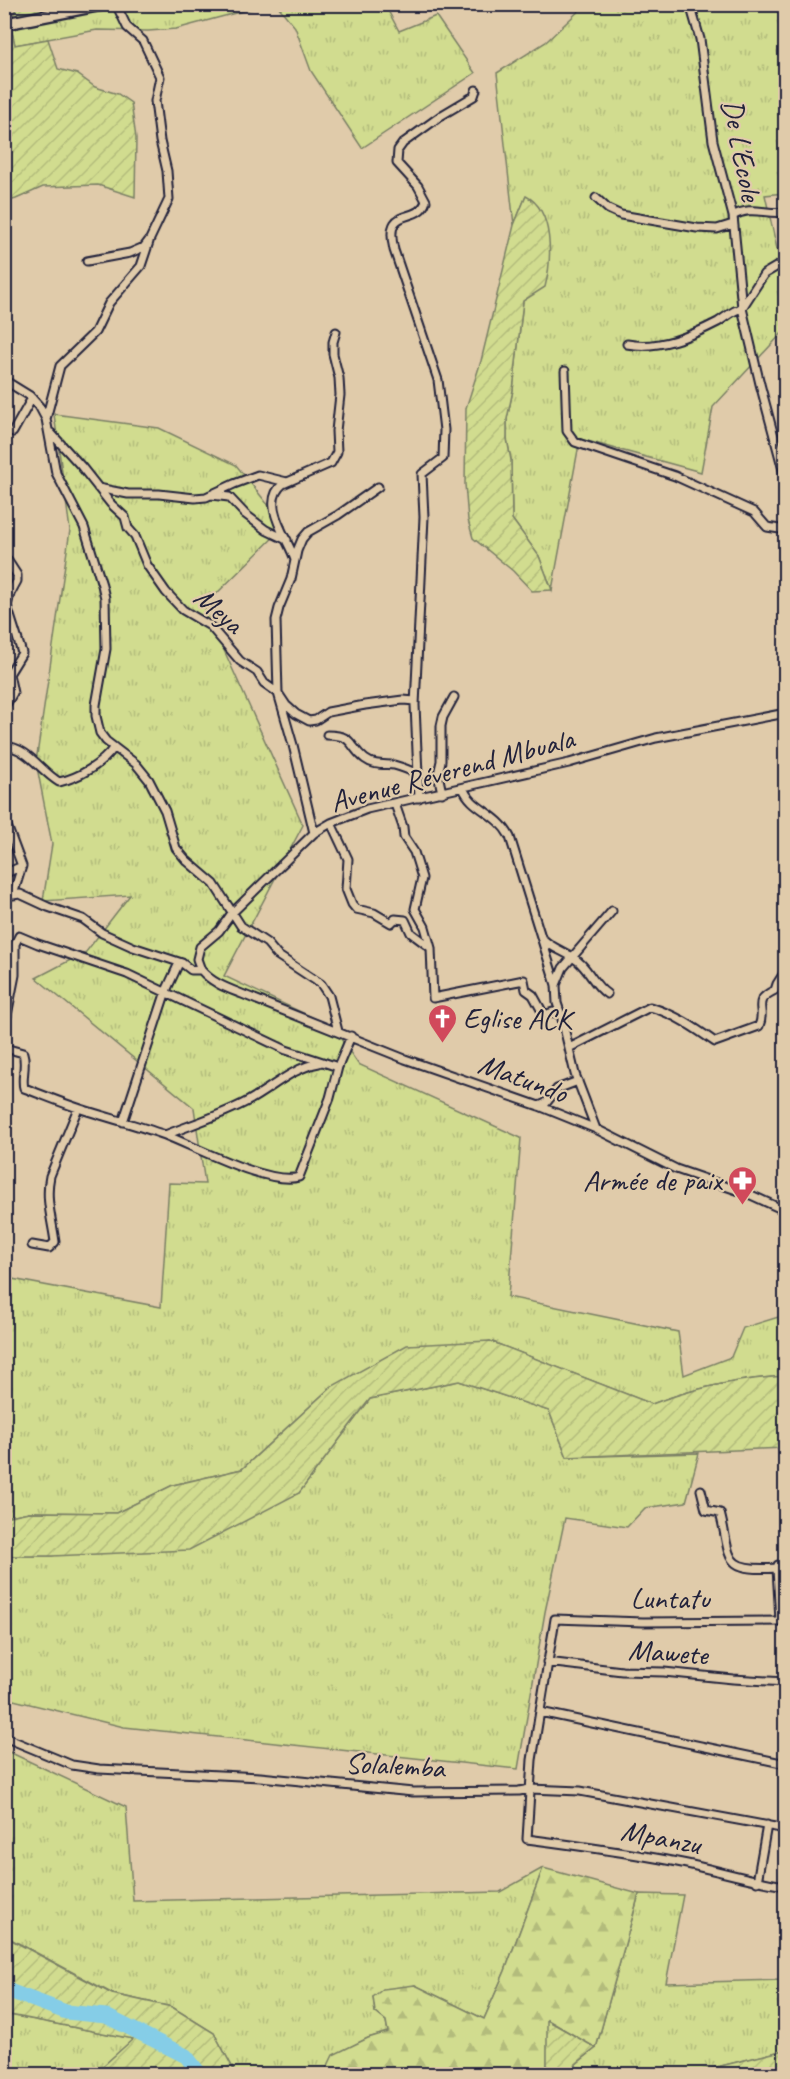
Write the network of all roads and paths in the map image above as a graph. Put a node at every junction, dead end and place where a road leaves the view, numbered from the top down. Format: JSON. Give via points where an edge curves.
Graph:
{"nodes":[{"id":1,"x":105,"y":4,"type":"edge"},
{"id":2,"x":116,"y":4,"type":"edge"},
{"id":3,"x":690,"y":4,"type":"edge"},
{"id":4,"x":4,"y":24,"type":"edge"},
{"id":5,"x":476,"y":90,"type":"dead end"},
{"id":6,"x":596,"y":198,"type":"dead end"},
{"id":7,"x":786,"y":212,"type":"edge"},
{"id":8,"x":733,"y":220,"type":"junction"},
{"id":9,"x":150,"y":239,"type":"junction"},
{"id":10,"x":87,"y":261,"type":"dead end"},
{"id":11,"x":786,"y":261,"type":"edge"},
{"id":12,"x":742,"y":308,"type":"junction"},
{"id":13,"x":336,"y":332,"type":"dead end"},
{"id":14,"x":627,"y":344,"type":"dead end"},
{"id":15,"x":565,"y":371,"type":"dead end"},
{"id":16,"x":4,"y":380,"type":"edge"},
{"id":17,"x":32,"y":398,"type":"junction"},
{"id":18,"x":46,"y":419,"type":"junction"},
{"id":19,"x":13,"y":432,"type":"dead end"},
{"id":20,"x":50,"y":432,"type":"junction"},
{"id":21,"x":786,"y":481,"type":"edge"},
{"id":22,"x":287,"y":482,"type":"junction"},
{"id":23,"x":378,"y":486,"type":"dead end"},
{"id":24,"x":98,"y":488,"type":"junction"},
{"id":25,"x":211,"y":495,"type":"junction"},
{"id":26,"x":786,"y":530,"type":"edge"},
{"id":27,"x":287,"y":540,"type":"junction"},
{"id":28,"x":4,"y":555,"type":"edge"},
{"id":29,"x":296,"y":563,"type":"junction"},
{"id":30,"x":7,"y":594,"type":"edge"},
{"id":31,"x":278,"y":693,"type":"junction"},
{"id":32,"x":454,"y":697,"type":"dead end"},
{"id":33,"x":415,"y":701,"type":"junction"},
{"id":34,"x":4,"y":708,"type":"edge"},
{"id":35,"x":786,"y":713,"type":"edge"},
{"id":36,"x":327,"y":735,"type":"dead end"},
{"id":37,"x":4,"y":746,"type":"edge"},
{"id":38,"x":114,"y":747,"type":"junction"},
{"id":39,"x":417,"y":774,"type":"junction"},
{"id":40,"x":463,"y":788,"type":"junction"},
{"id":41,"x":442,"y":793,"type":"junction"},
{"id":42,"x":419,"y":798,"type":"junction"},
{"id":43,"x":395,"y":804,"type":"junction"},
{"id":44,"x":4,"y":814,"type":"edge"},
{"id":45,"x":331,"y":823,"type":"junction"},
{"id":46,"x":314,"y":833,"type":"junction"},
{"id":47,"x":22,"y":866,"type":"junction"},
{"id":48,"x":4,"y":874,"type":"edge"},
{"id":49,"x":4,"y":891,"type":"edge"},
{"id":50,"x":13,"y":895,"type":"junction"},
{"id":51,"x":612,"y":911,"type":"dead end"},
{"id":52,"x":232,"y":913,"type":"junction"},
{"id":53,"x":542,"y":938,"type":"junction"},
{"id":54,"x":430,"y":948,"type":"junction"},
{"id":55,"x":197,"y":952,"type":"junction"},
{"id":56,"x":572,"y":958,"type":"junction"},
{"id":57,"x":181,"y":963,"type":"junction"},
{"id":58,"x":201,"y":970,"type":"junction"},
{"id":59,"x":786,"y":970,"type":"edge"},
{"id":60,"x":556,"y":985,"type":"junction"},
{"id":61,"x":166,"y":991,"type":"junction"},
{"id":62,"x":607,"y":994,"type":"dead end"},
{"id":63,"x":561,"y":1015,"type":"junction"},
{"id":64,"x":338,"y":1031,"type":"junction"},
{"id":65,"x":4,"y":1032,"type":"edge"},
{"id":66,"x":351,"y":1036,"type":"junction"},
{"id":67,"x":569,"y":1048,"type":"junction"},
{"id":68,"x":321,"y":1062,"type":"junction"},
{"id":69,"x":338,"y":1067,"type":"junction"},
{"id":70,"x":578,"y":1081,"type":"junction"},
{"id":71,"x":539,"y":1106,"type":"junction"},
{"id":72,"x":78,"y":1108,"type":"junction"},
{"id":73,"x":123,"y":1122,"type":"junction"},
{"id":74,"x":596,"y":1129,"type":"junction"},
{"id":75,"x":165,"y":1135,"type":"junction"},
{"id":76,"x":786,"y":1211,"type":"edge"},
{"id":77,"x":32,"y":1245,"type":"dead end"},
{"id":78,"x":701,"y":1490,"type":"dead end"},
{"id":79,"x":786,"y":1564,"type":"edge"},
{"id":80,"x":777,"y":1568,"type":"junction"},
{"id":81,"x":783,"y":1621,"type":"edge"},
{"id":82,"x":547,"y":1662,"type":"junction"},
{"id":83,"x":786,"y":1682,"type":"edge"},
{"id":84,"x":540,"y":1712,"type":"junction"},
{"id":85,"x":4,"y":1737,"type":"edge"},
{"id":86,"x":786,"y":1764,"type":"edge"},
{"id":87,"x":530,"y":1789,"type":"junction"},
{"id":88,"x":767,"y":1825,"type":"junction"},
{"id":89,"x":786,"y":1829,"type":"edge"},
{"id":90,"x":758,"y":1882,"type":"junction"},
{"id":91,"x":786,"y":1886,"type":"edge"}],
"edges":[{"from":1,"to":4,"type":"street"},
{"from":2,"to":9,"type":"street","via":[[127,27],[143,41],[159,77],[156,118],[169,199]]},
{"from":3,"to":8,"type":"street","name":"De L'Ecole","via":[[701,49],[713,141]]},
{"from":5,"to":33,"type":"street","via":[[474,96],[403,143],[397,157],[397,163],[426,201],[424,207],[395,223],[390,231],[438,380],[444,430],[443,458],[422,474],[424,517]]},
{"from":6,"to":8,"type":"street","via":[[621,215],[696,228],[717,229]]},
{"from":7,"to":8,"type":"street","via":[[741,211]]},
{"from":8,"to":12,"type":"street","name":"De L'Ecole"},
{"from":9,"to":10,"type":"street","via":[[130,253]]},
{"from":9,"to":18,"type":"street","via":[[141,266],[109,303],[95,332],[60,366]]},
{"from":11,"to":12,"type":"street","via":[[764,274]]},
{"from":12,"to":14,"type":"street","via":[[682,338]]},
{"from":12,"to":21,"type":"street","name":"De L'Ecole"},
{"from":13,"to":22,"type":"street","via":[[333,354],[340,395],[336,457],[332,463]]},
{"from":15,"to":26,"type":"street","via":[[567,431],[575,442],[675,476],[754,512],[767,527]]},
{"from":16,"to":17,"type":"street"},
{"from":17,"to":18,"type":"street"},
{"from":17,"to":19,"type":"street"},
{"from":18,"to":20,"type":"street"},
{"from":20,"to":24,"type":"street","name":"Meya"},
{"from":20,"to":38,"type":"street","via":[[57,473],[84,527],[105,598],[106,649],[96,716],[100,733]]},
{"from":22,"to":25,"type":"street","via":[[258,476]]},
{"from":22,"to":27,"type":"street","via":[[275,493],[273,504]]},
{"from":23,"to":29,"type":"street","via":[[308,532],[297,551]]},
{"from":24,"to":25,"type":"street","via":[[138,495]]},
{"from":24,"to":31,"type":"street","name":"Meya","via":[[125,517],[147,565],[166,592],[183,609],[210,626],[240,661],[253,668]]},
{"from":25,"to":27,"type":"street","via":[[229,497],[252,520]]},
{"from":27,"to":29,"type":"street"},
{"from":28,"to":30,"type":"street","via":[[17,575]]},
{"from":29,"to":31,"type":"street","via":[[276,620]]},
{"from":30,"to":34,"type":"street","via":[[22,653],[9,674],[13,693]]},
{"from":31,"to":33,"type":"street","name":"Meya","via":[[286,705],[309,721],[354,707]]},
{"from":31,"to":46,"type":"street"},
{"from":32,"to":41,"type":"street","via":[[441,726],[438,774]]},
{"from":33,"to":39,"type":"street"},
{"from":35,"to":40,"type":"street","name":"Avenue Réverend Mbuala","via":[[656,738]]},
{"from":36,"to":39,"type":"street","via":[[340,735],[348,740],[366,760]]},
{"from":37,"to":38,"type":"street","via":[[28,755],[58,782],[101,762]]},
{"from":38,"to":52,"type":"street","via":[[149,780],[165,811],[176,848],[214,884]]},
{"from":39,"to":42,"type":"street"},
{"from":40,"to":41,"type":"street","name":"Avenue Réverend Mbuala"},
{"from":40,"to":53,"type":"street","via":[[467,797],[504,826]]},
{"from":41,"to":42,"type":"street","name":"Avenue Réverend Mbuala"},
{"from":42,"to":43,"type":"street","name":"Avenue Réverend Mbuala"},
{"from":43,"to":45,"type":"street","name":"Avenue Réverend Mbuala","via":[[357,812]]},
{"from":43,"to":54,"type":"street","via":[[422,878],[415,909]]},
{"from":44,"to":47,"type":"street"},
{"from":45,"to":46,"type":"street","name":"Avenue Réverend Mbuala"},
{"from":45,"to":54,"type":"street","via":[[348,859],[346,889],[352,904],[391,922],[405,920],[411,933]]},
{"from":46,"to":52,"type":"street","name":"Avenue Réverend Mbuala"},
{"from":47,"to":48,"type":"street"},
{"from":47,"to":50,"type":"street"},
{"from":49,"to":50,"type":"street","name":"Matundo"},
{"from":50,"to":57,"type":"street","name":"Matundo","via":[[20,894],[83,919],[133,947]]},
{"from":51,"to":56,"type":"street"},
{"from":52,"to":55,"type":"street","name":"Avenue Réverend Mbuala"},
{"from":52,"to":64,"type":"street","via":[[246,931],[321,984],[329,996]]},
{"from":53,"to":56,"type":"street"},
{"from":53,"to":60,"type":"street"},
{"from":54,"to":63,"type":"street","via":[[433,998],[524,980],[526,990],[544,1015]]},
{"from":55,"to":57,"type":"street","name":"Avenue Réverend Mbuala"},
{"from":55,"to":58,"type":"street"},
{"from":56,"to":60,"type":"street"},
{"from":56,"to":62,"type":"street"},
{"from":57,"to":58,"type":"street","name":"Matundo","via":[[191,970]]},
{"from":57,"to":61,"type":"street"},
{"from":58,"to":64,"type":"street","name":"Matundo","via":[[220,985]]},
{"from":59,"to":67,"type":"street","via":[[775,990],[763,996],[763,1019],[759,1026],[738,1035],[715,1042],[666,1011],[650,1007]]},
{"from":60,"to":63,"type":"street"},
{"from":61,"to":65,"type":"street","via":[[19,936]]},
{"from":61,"to":68,"type":"street","via":[[254,1035]]},
{"from":61,"to":73,"type":"street"},
{"from":63,"to":67,"type":"street"},
{"from":64,"to":66,"type":"street","name":"Matundo"},
{"from":65,"to":72,"type":"street","via":[[5,1048],[23,1053],[24,1088]]},
{"from":66,"to":69,"type":"street"},
{"from":66,"to":71,"type":"street","name":"Matundo"},
{"from":67,"to":70,"type":"street"},
{"from":68,"to":69,"type":"street"},
{"from":68,"to":75,"type":"street","via":[[292,1073],[230,1110]]},
{"from":69,"to":75,"type":"street","via":[[299,1177],[272,1178]]},
{"from":70,"to":71,"type":"street","via":[[557,1089]]},
{"from":70,"to":74,"type":"street"},
{"from":71,"to":74,"type":"street","name":"Matundo"},
{"from":72,"to":73,"type":"street"},
{"from":72,"to":77,"type":"street","via":[[47,1187],[54,1245]]},
{"from":73,"to":75,"type":"street"},
{"from":74,"to":76,"type":"street","name":"Matundo","via":[[676,1170]]},
{"from":78,"to":80,"type":"street","via":[[706,1510],[720,1513],[733,1560],[747,1569]]},
{"from":79,"to":80,"type":"street"},
{"from":80,"to":81,"type":"street"},
{"from":81,"to":82,"type":"street","name":"Luntatu","via":[[555,1619]]},
{"from":82,"to":83,"type":"street","name":"Mawete"},
{"from":82,"to":84,"type":"street"},
{"from":84,"to":86,"type":"street"},
{"from":84,"to":87,"type":"street"},
{"from":85,"to":87,"type":"street","name":"Solalemba","via":[[72,1765],[99,1769],[260,1777],[413,1792]]},
{"from":87,"to":88,"type":"street","name":"Solalemba","via":[[580,1791]]},
{"from":87,"to":90,"type":"street","name":"Mpanzu","via":[[527,1839],[688,1864]]},
{"from":88,"to":89,"type":"street","name":"Solalemba"},
{"from":88,"to":90,"type":"street"},
{"from":90,"to":91,"type":"street","name":"Mpanzu"}]}
